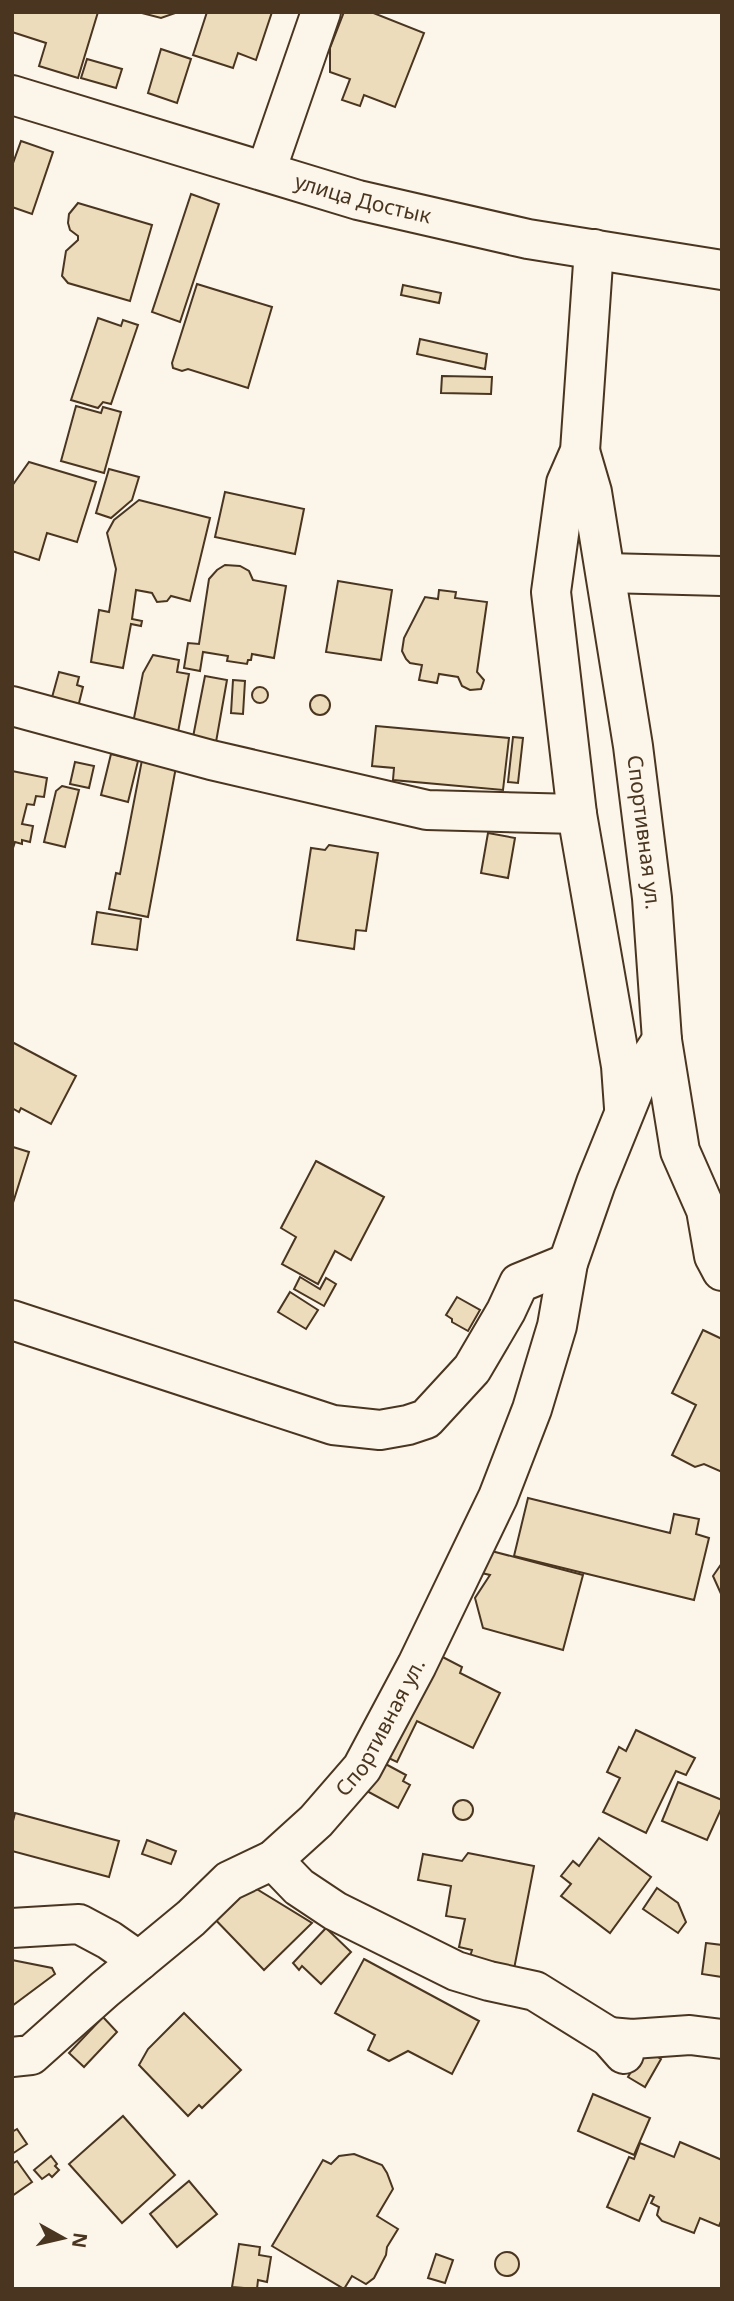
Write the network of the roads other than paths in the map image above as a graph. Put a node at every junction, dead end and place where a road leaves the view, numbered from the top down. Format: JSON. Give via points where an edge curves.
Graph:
{"nodes":[{"id":1,"x":321,"y":12,"type":"edge"},
{"id":2,"x":12,"y":95,"type":"edge"},
{"id":3,"x":266,"y":171,"type":"junction"},
{"id":4,"x":594,"y":249,"type":"junction"},
{"id":5,"x":722,"y":270,"type":"edge"},
{"id":6,"x":580,"y":451,"type":"junction"},
{"id":7,"x":606,"y":573,"type":"junction"},
{"id":8,"x":722,"y":576,"type":"edge"},
{"id":9,"x":12,"y":706,"type":"edge"},
{"id":10,"x":577,"y":814,"type":"junction"},
{"id":11,"x":662,"y":1040,"type":"junction"},
{"id":12,"x":624,"y":1111,"type":"junction"},
{"id":13,"x":711,"y":1216,"type":"edge"},
{"id":14,"x":568,"y":1263,"type":"junction"},
{"id":15,"x":722,"y":1271,"type":"edge"},
{"id":16,"x":12,"y":1320,"type":"edge"},
{"id":17,"x":273,"y":1860,"type":"junction"},
{"id":18,"x":12,"y":1928,"type":"edge"},
{"id":19,"x":139,"y":1961,"type":"junction"},
{"id":20,"x":722,"y":2039,"type":"edge"},
{"id":21,"x":12,"y":2057,"type":"edge"}],
"edges":[{"from":1,"to":3,"type":"street"},
{"from":2,"to":3,"type":"street","name":"улица Достык"},
{"from":3,"to":4,"type":"street","name":"улица Достык","via":[[358,200],[528,239]]},
{"from":4,"to":5,"type":"street","name":"улица Достык"},
{"from":4,"to":6,"type":"street","name":"Спортивная ул."},
{"from":6,"to":7,"type":"street","name":"Спортивная ул."},
{"from":6,"to":10,"type":"street","name":"Спортивная ул.","via":[[566,482],[551,592]]},
{"from":7,"to":8,"type":"street"},
{"from":7,"to":11,"type":"street","name":"Спортивная ул.","via":[[652,898]]},
{"from":9,"to":10,"type":"street","via":[[211,760],[426,810]]},
{"from":10,"to":12,"type":"street","name":"Спортивная ул.","via":[[621,1066]]},
{"from":11,"to":12,"type":"street","name":"Спортивная ул."},
{"from":11,"to":13,"type":"street","name":"Спортивная ул.","via":[[680,1151]]},
{"from":12,"to":14,"type":"street","name":"Спортивная ул."},
{"from":13,"to":15,"type":"street","name":"Спортивная ул.","via":[[714,1256]]},
{"from":14,"to":16,"type":"street","via":[[519,1283],[472,1369],[426,1419],[380,1430],[333,1425]]},
{"from":14,"to":17,"type":"street","name":"Спортивная ул.","via":[[557,1326],[532,1409],[498,1497],[423,1653],[362,1768],[316,1821]]},
{"from":17,"to":19,"type":"street","name":"Спортивная ул.","via":[[229,1881]]},
{"from":17,"to":20,"type":"street","via":[[299,1887],[335,1911],[456,1971],[535,1991],[617,2046],[632,2039],[690,2035]]},
{"from":18,"to":19,"type":"street","via":[[79,1924]]},
{"from":19,"to":21,"type":"street","name":"Спортивная ул.","via":[[31,2055]]}]}
